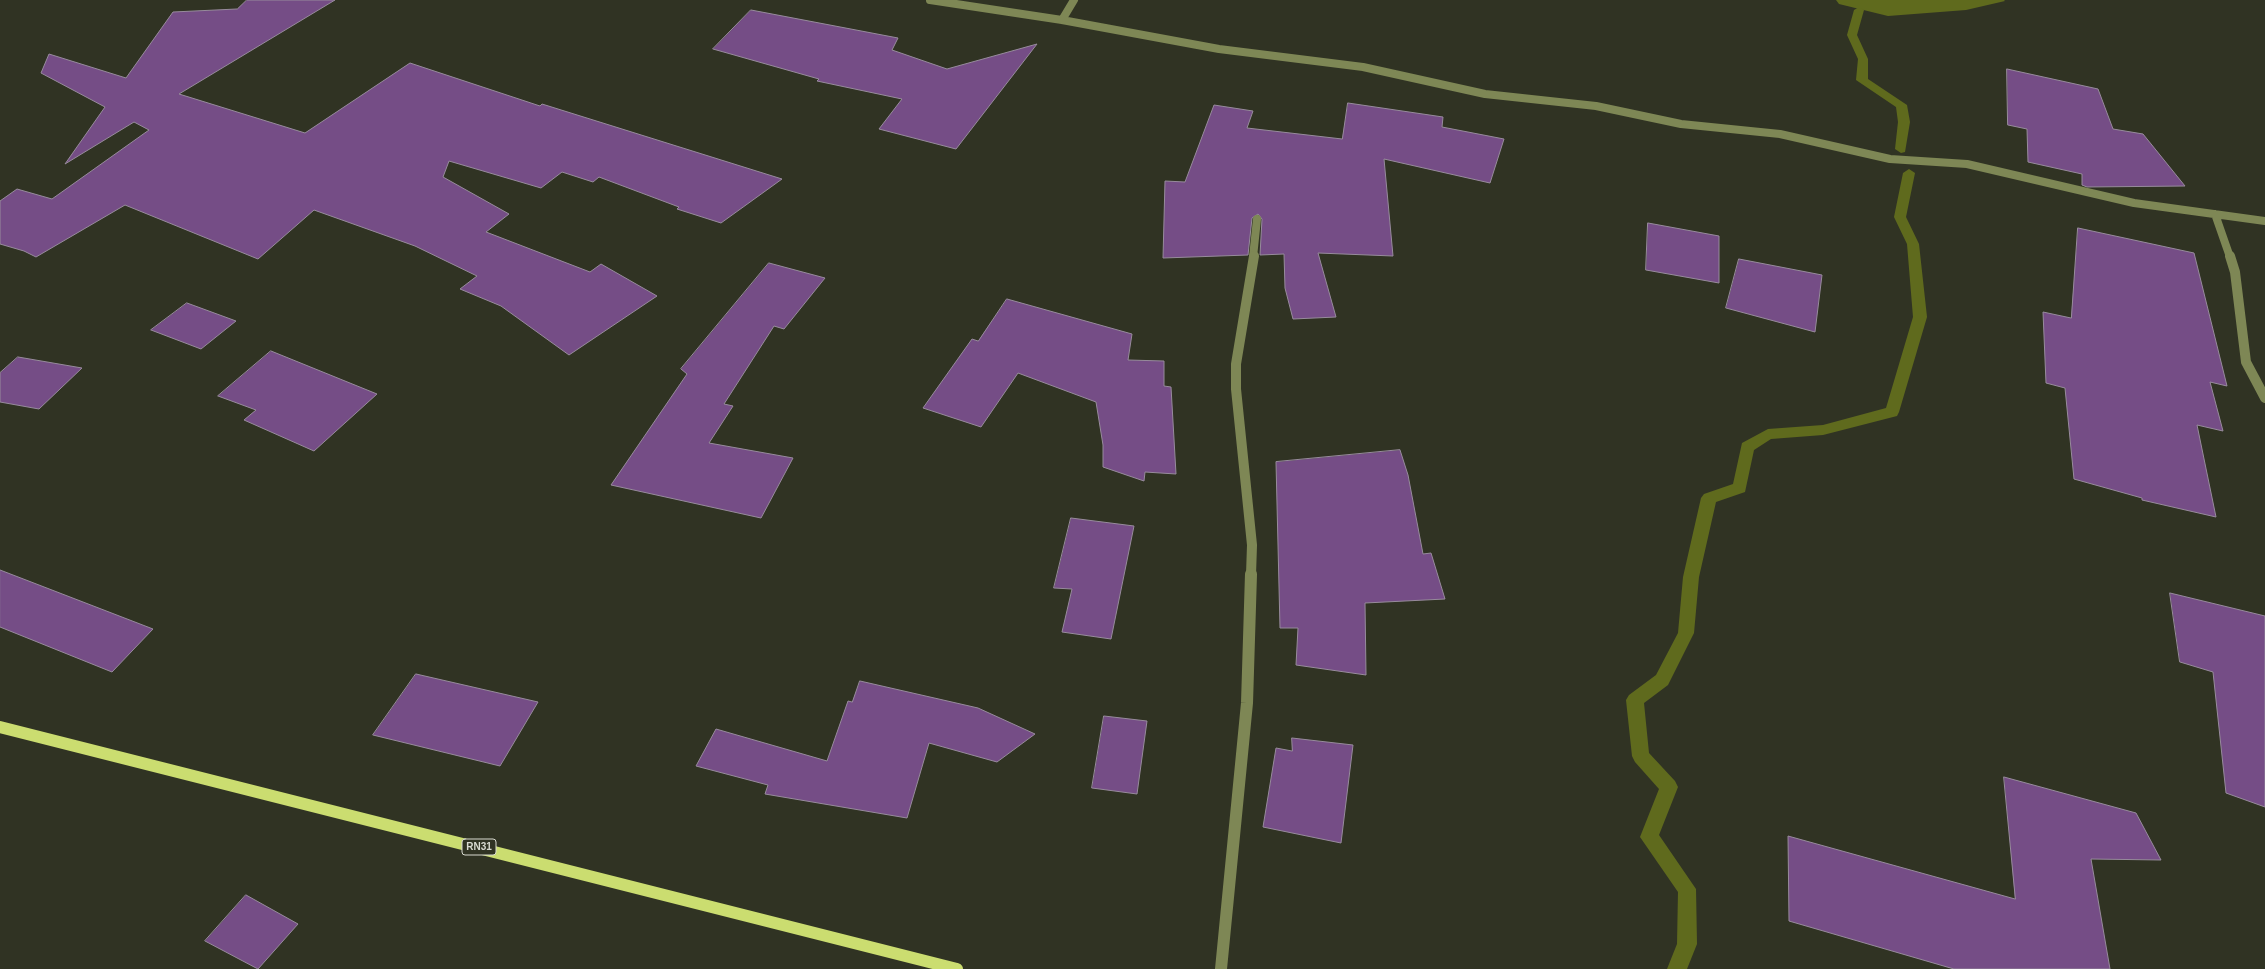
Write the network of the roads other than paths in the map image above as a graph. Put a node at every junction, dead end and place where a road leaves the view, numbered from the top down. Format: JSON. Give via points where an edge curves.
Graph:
{"nodes":[{"id":1,"x":930,"y":0,"type":"edge"},
{"id":2,"x":1074,"y":0,"type":"edge"},
{"id":3,"x":1062,"y":20,"type":"junction"},
{"id":4,"x":2215,"y":214,"type":"junction"},
{"id":5,"x":1257,"y":219,"type":"dead end"},
{"id":6,"x":2265,"y":221,"type":"edge"},
{"id":7,"x":2265,"y":398,"type":"edge"},
{"id":8,"x":0,"y":727,"type":"edge"},
{"id":9,"x":957,"y":969,"type":"edge"},
{"id":10,"x":1221,"y":969,"type":"edge"}],
"edges":[{"from":1,"to":3,"type":"street"},
{"from":2,"to":3,"type":"street"},
{"from":3,"to":4,"type":"street","via":[[1219,49],[1363,67],[1490,95],[1596,106],[1681,124],[1780,134],[1890,159],[1967,164],[2134,203]]},
{"from":4,"to":6,"type":"street"},
{"from":4,"to":7,"type":"street","via":[[2235,272],[2246,362]]},
{"from":5,"to":10,"type":"street","via":[[1252,273],[1236,364],[1236,389],[1252,545],[1247,702]]},
{"from":8,"to":9,"type":"main road","number":"RN31"}]}
